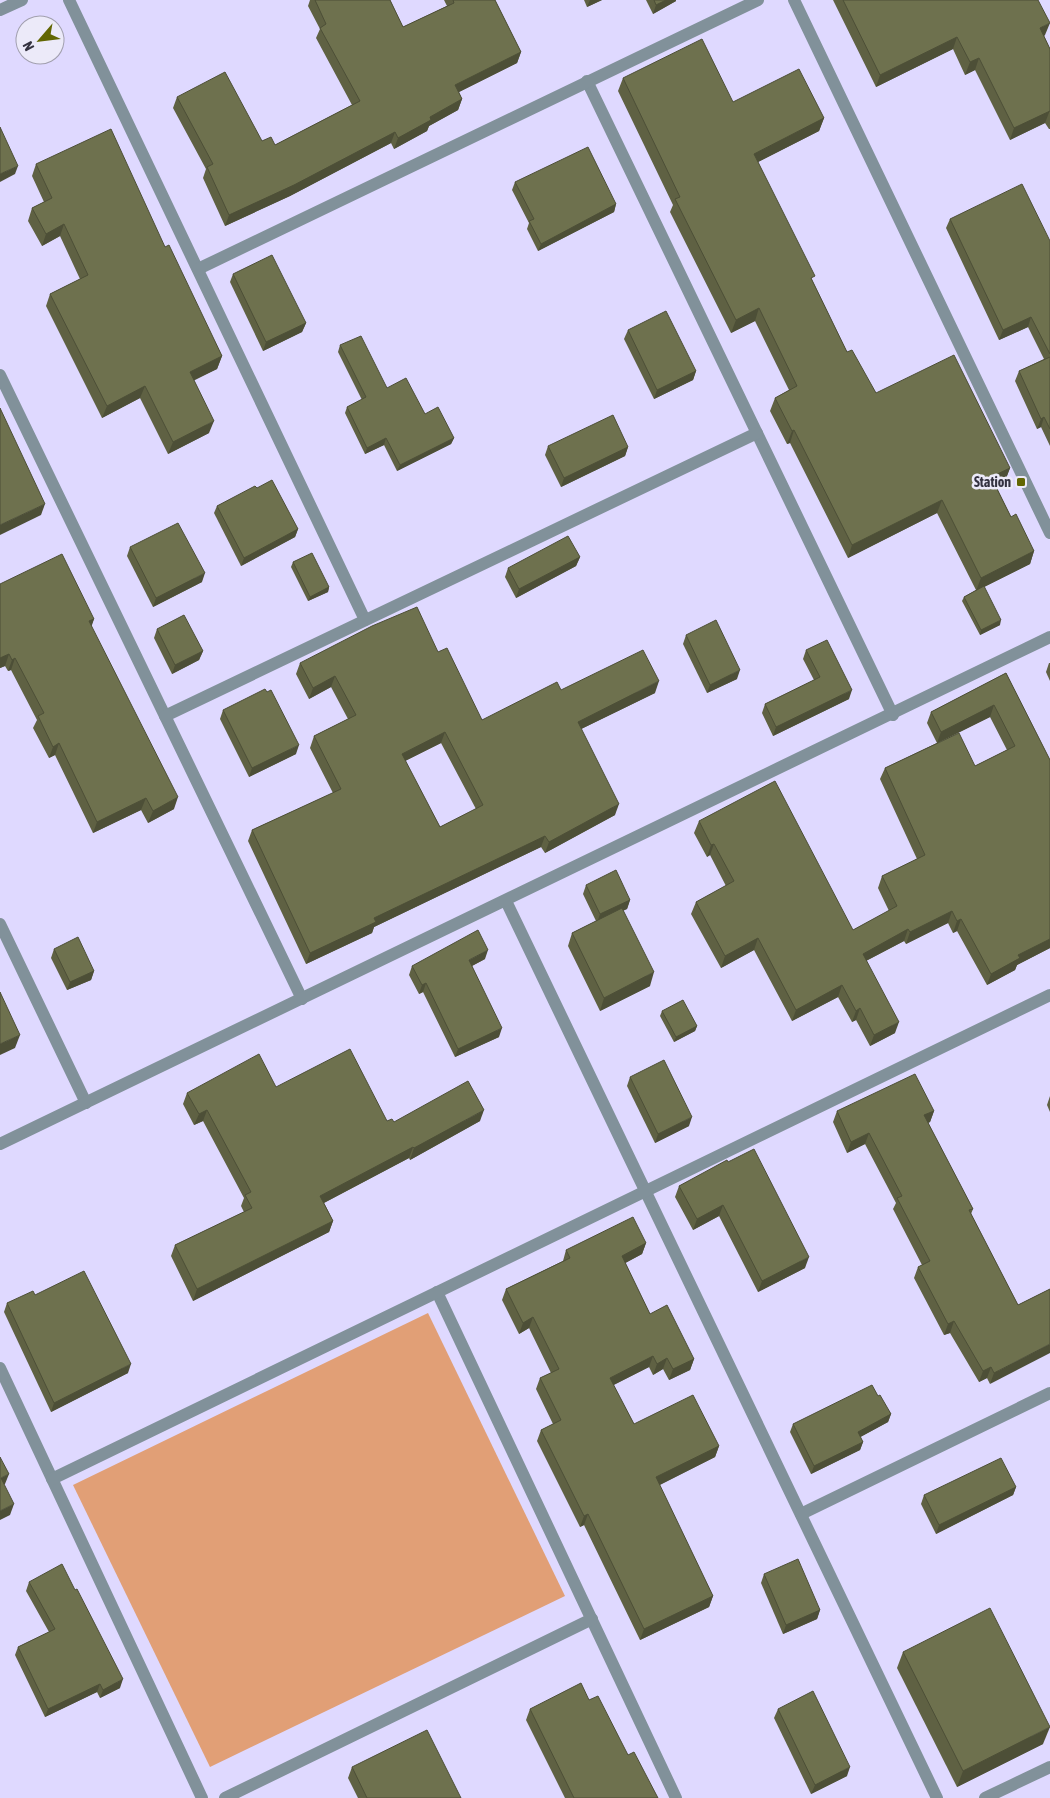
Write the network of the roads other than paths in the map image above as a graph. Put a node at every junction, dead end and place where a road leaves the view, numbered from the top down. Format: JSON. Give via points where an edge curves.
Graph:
{"nodes":[{"id":1,"x":22,"y":0,"type":"edge"},
{"id":2,"x":69,"y":0,"type":"edge"},
{"id":3,"x":758,"y":0,"type":"edge"},
{"id":4,"x":794,"y":0,"type":"edge"},
{"id":5,"x":0,"y":10,"type":"edge"},
{"id":6,"x":587,"y":81,"type":"junction"},
{"id":7,"x":198,"y":270,"type":"junction"},
{"id":8,"x":0,"y":375,"type":"edge"},
{"id":9,"x":757,"y":432,"type":"junction"},
{"id":10,"x":1050,"y":533,"type":"edge"},
{"id":11,"x":365,"y":620,"type":"junction"},
{"id":12,"x":1050,"y":637,"type":"edge"},
{"id":13,"x":893,"y":715,"type":"junction"},
{"id":14,"x":165,"y":716,"type":"junction"},
{"id":15,"x":506,"y":901,"type":"junction"},
{"id":16,"x":0,"y":924,"type":"edge"},
{"id":17,"x":1050,"y":995,"type":"edge"},
{"id":18,"x":302,"y":999,"type":"junction"},
{"id":19,"x":86,"y":1103,"type":"junction"},
{"id":20,"x":0,"y":1144,"type":"edge"},
{"id":21,"x":646,"y":1191,"type":"junction"},
{"id":22,"x":437,"y":1292,"type":"junction"},
{"id":23,"x":0,"y":1368,"type":"edge"},
{"id":24,"x":1050,"y":1393,"type":"edge"},
{"id":25,"x":52,"y":1479,"type":"junction"},
{"id":26,"x":801,"y":1514,"type":"junction"},
{"id":27,"x":592,"y":1620,"type":"junction"},
{"id":28,"x":1050,"y":1766,"type":"edge"},
{"id":29,"x":202,"y":1798,"type":"edge"},
{"id":30,"x":225,"y":1798,"type":"edge"},
{"id":31,"x":676,"y":1798,"type":"edge"},
{"id":32,"x":937,"y":1798,"type":"edge"},
{"id":33,"x":985,"y":1798,"type":"edge"}],
"edges":[{"from":1,"to":5,"type":"street"},
{"from":2,"to":7,"type":"street"},
{"from":3,"to":6,"type":"street"},
{"from":4,"to":10,"type":"street"},
{"from":6,"to":7,"type":"street"},
{"from":6,"to":9,"type":"street"},
{"from":7,"to":11,"type":"street"},
{"from":8,"to":14,"type":"street"},
{"from":9,"to":11,"type":"street"},
{"from":9,"to":13,"type":"street"},
{"from":11,"to":14,"type":"street"},
{"from":12,"to":13,"type":"street"},
{"from":13,"to":15,"type":"street"},
{"from":14,"to":18,"type":"street"},
{"from":15,"to":18,"type":"street"},
{"from":15,"to":21,"type":"street"},
{"from":16,"to":19,"type":"street"},
{"from":17,"to":21,"type":"street"},
{"from":18,"to":19,"type":"street"},
{"from":19,"to":20,"type":"street"},
{"from":21,"to":22,"type":"street"},
{"from":21,"to":26,"type":"street"},
{"from":22,"to":25,"type":"street"},
{"from":22,"to":27,"type":"street"},
{"from":23,"to":25,"type":"street"},
{"from":24,"to":26,"type":"street"},
{"from":25,"to":29,"type":"street"},
{"from":26,"to":32,"type":"street"},
{"from":27,"to":30,"type":"street"},
{"from":27,"to":31,"type":"street"},
{"from":28,"to":33,"type":"street"}]}
